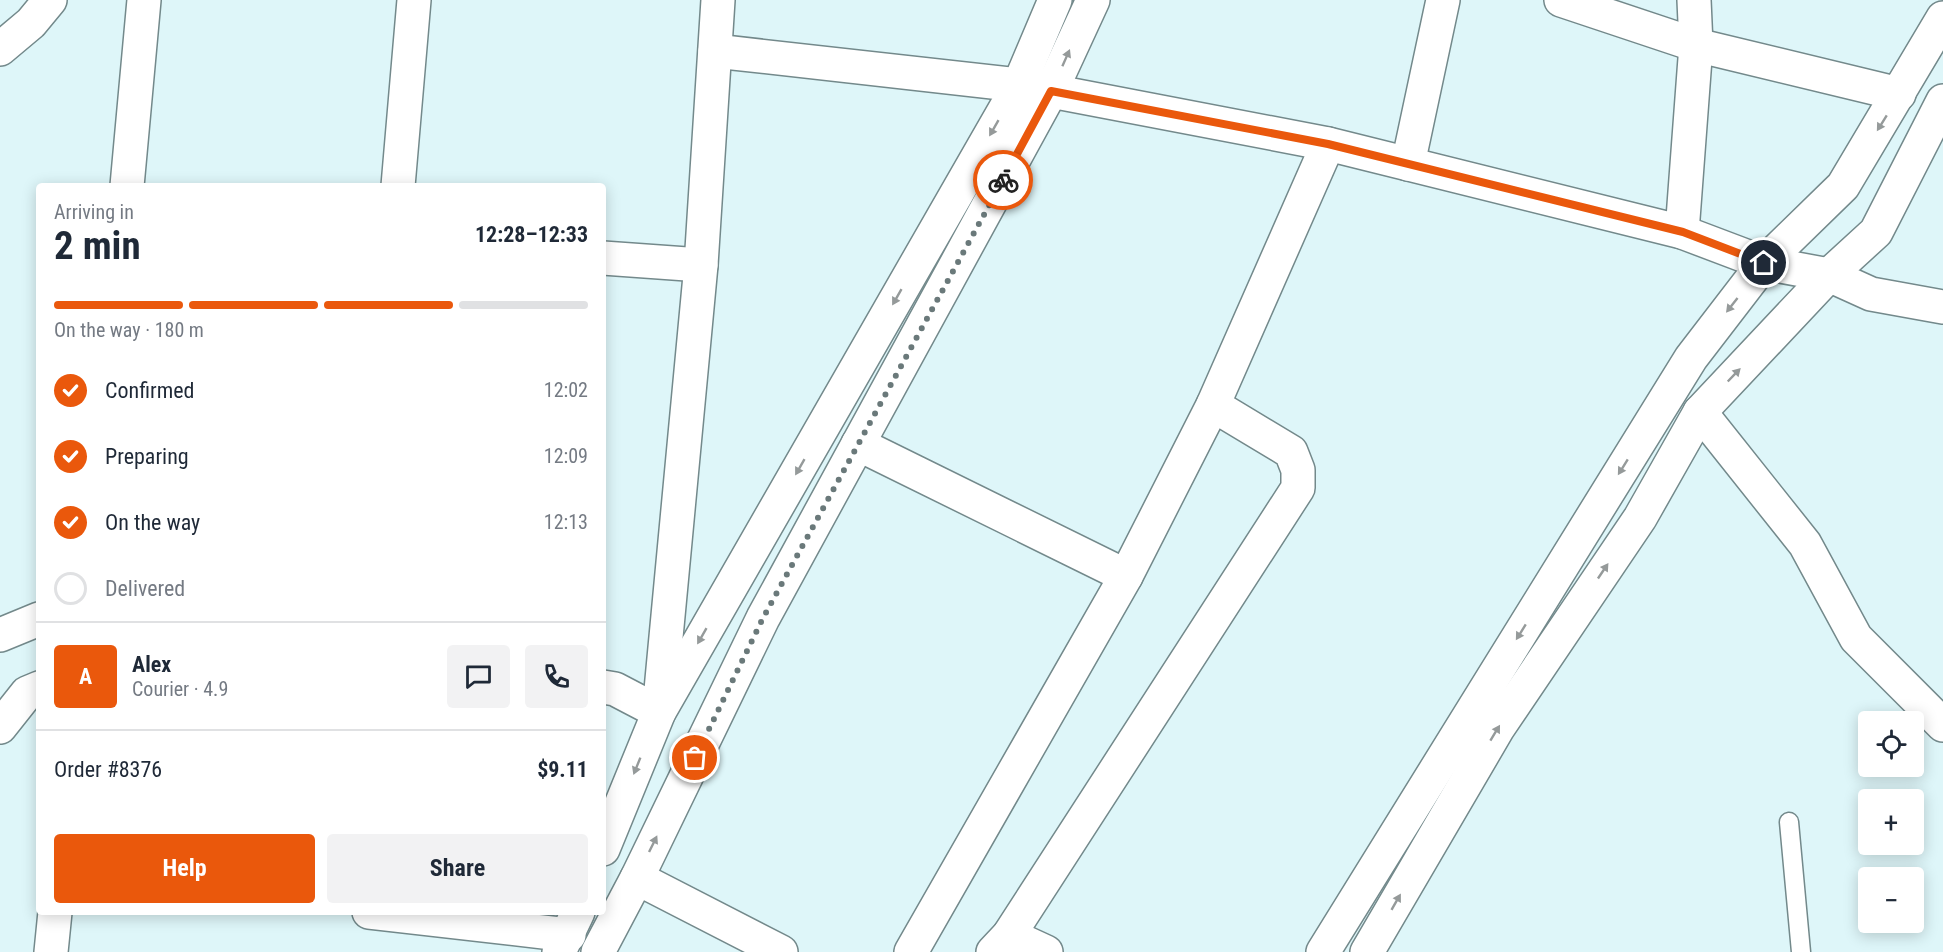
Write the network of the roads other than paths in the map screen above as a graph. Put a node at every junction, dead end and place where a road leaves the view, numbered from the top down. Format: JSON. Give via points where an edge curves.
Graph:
{"nodes":[{"id":1,"x":50,"y":0,"type":"edge"},
{"id":2,"x":144,"y":0,"type":"edge"},
{"id":3,"x":414,"y":0,"type":"edge"},
{"id":4,"x":718,"y":0,"type":"edge"},
{"id":5,"x":1055,"y":0,"type":"edge"},
{"id":6,"x":1093,"y":0,"type":"edge"},
{"id":7,"x":1443,"y":0,"type":"edge"},
{"id":8,"x":1561,"y":0,"type":"edge"},
{"id":9,"x":1694,"y":0,"type":"edge"},
{"id":10,"x":1943,"y":18,"type":"edge"},
{"id":11,"x":1696,"y":45,"type":"junction"},
{"id":12,"x":0,"y":50,"type":"edge"},
{"id":13,"x":715,"y":51,"type":"junction"},
{"id":14,"x":1019,"y":85,"type":"junction"},
{"id":15,"x":1051,"y":91,"type":"junction"},
{"id":16,"x":1899,"y":94,"type":"junction"},
{"id":17,"x":1943,"y":101,"type":"edge"},
{"id":18,"x":1328,"y":144,"type":"junction"},
{"id":19,"x":1408,"y":164,"type":"junction"},
{"id":20,"x":127,"y":183,"type":"edge"},
{"id":21,"x":398,"y":183,"type":"edge"},
{"id":22,"x":1683,"y":232,"type":"junction"},
{"id":23,"x":606,"y":258,"type":"edge"},
{"id":24,"x":1764,"y":263,"type":"junction"},
{"id":25,"x":701,"y":265,"type":"junction"},
{"id":26,"x":1829,"y":275,"type":"junction"},
{"id":27,"x":1943,"y":307,"type":"edge"},
{"id":28,"x":1213,"y":405,"type":"junction"},
{"id":29,"x":1700,"y":411,"type":"junction"},
{"id":30,"x":858,"y":444,"type":"junction"},
{"id":31,"x":1126,"y":576,"type":"junction"},
{"id":32,"x":36,"y":620,"type":"edge"},
{"id":33,"x":0,"y":635,"type":"edge"},
{"id":34,"x":606,"y":688,"type":"edge"},
{"id":35,"x":36,"y":689,"type":"edge"},
{"id":36,"x":659,"y":712,"type":"junction"},
{"id":37,"x":1943,"y":725,"type":"edge"},
{"id":38,"x":0,"y":727,"type":"edge"},
{"id":39,"x":1789,"y":822,"type":"dead end"},
{"id":40,"x":606,"y":842,"type":"edge"},
{"id":41,"x":637,"y":878,"type":"junction"},
{"id":42,"x":54,"y":915,"type":"edge"},
{"id":43,"x":397,"y":915,"type":"edge"},
{"id":44,"x":568,"y":933,"type":"edge"},
{"id":45,"x":1001,"y":944,"type":"edge"},
{"id":46,"x":51,"y":952,"type":"edge"},
{"id":47,"x":598,"y":952,"type":"edge"},
{"id":48,"x":782,"y":952,"type":"edge"},
{"id":49,"x":911,"y":952,"type":"edge"},
{"id":50,"x":1046,"y":952,"type":"edge"},
{"id":51,"x":1323,"y":952,"type":"edge"},
{"id":52,"x":1367,"y":952,"type":"edge"},
{"id":53,"x":1801,"y":952,"type":"edge"}],
"edges":[{"from":1,"to":12,"type":"street"},
{"from":2,"to":20,"type":"street"},
{"from":3,"to":21,"type":"street"},
{"from":4,"to":13,"type":"street"},
{"from":5,"to":14,"type":"street"},
{"from":15,"to":6,"type":"street","one_way":true},
{"from":7,"to":19,"type":"street"},
{"from":8,"to":11,"type":"street"},
{"from":9,"to":11,"type":"street"},
{"from":10,"to":16,"type":"street"},
{"from":11,"to":16,"type":"street"},
{"from":11,"to":22,"type":"street"},
{"from":13,"to":14,"type":"street"},
{"from":13,"to":25,"type":"street"},
{"from":14,"to":15,"type":"street"},
{"from":14,"to":36,"type":"street","one_way":true},
{"from":15,"to":18,"type":"street"},
{"from":15,"to":30,"type":"street"},
{"from":16,"to":24,"type":"street","one_way":true,"via":[[1843,186]]},
{"from":17,"to":26,"type":"street","via":[[1876,232]]},
{"from":18,"to":19,"type":"street"},
{"from":18,"to":28,"type":"street"},
{"from":19,"to":22,"type":"street"},
{"from":22,"to":24,"type":"street"},
{"from":23,"to":25,"type":"street"},
{"from":24,"to":26,"type":"street"},
{"from":24,"to":51,"type":"street","one_way":true,"via":[[1691,358]]},
{"from":25,"to":36,"type":"street"},
{"from":26,"to":27,"type":"street","via":[[1871,294]]},
{"from":29,"to":26,"type":"street","one_way":true},
{"from":28,"to":31,"type":"street"},
{"from":28,"to":45,"type":"street","via":[[1291,452],[1298,470],[1298,488]]},
{"from":29,"to":37,"type":"street","via":[[1805,544],[1856,638]]},
{"from":52,"to":29,"type":"street","one_way":true,"via":[[1498,728],[1640,518]]},
{"from":30,"to":31,"type":"street"},
{"from":41,"to":30,"type":"street","one_way":true,"via":[[763,618]]},
{"from":31,"to":49,"type":"street"},
{"from":32,"to":33,"type":"street"},
{"from":34,"to":36,"type":"street"},
{"from":35,"to":38,"type":"street","via":[[27,693]]},
{"from":36,"to":40,"type":"street","one_way":true},
{"from":39,"to":53,"type":"lane"},
{"from":41,"to":47,"type":"street"},
{"from":41,"to":48,"type":"street"},
{"from":42,"to":46,"type":"street"},
{"from":43,"to":44,"type":"street"},
{"from":45,"to":50,"type":"street"}]}
